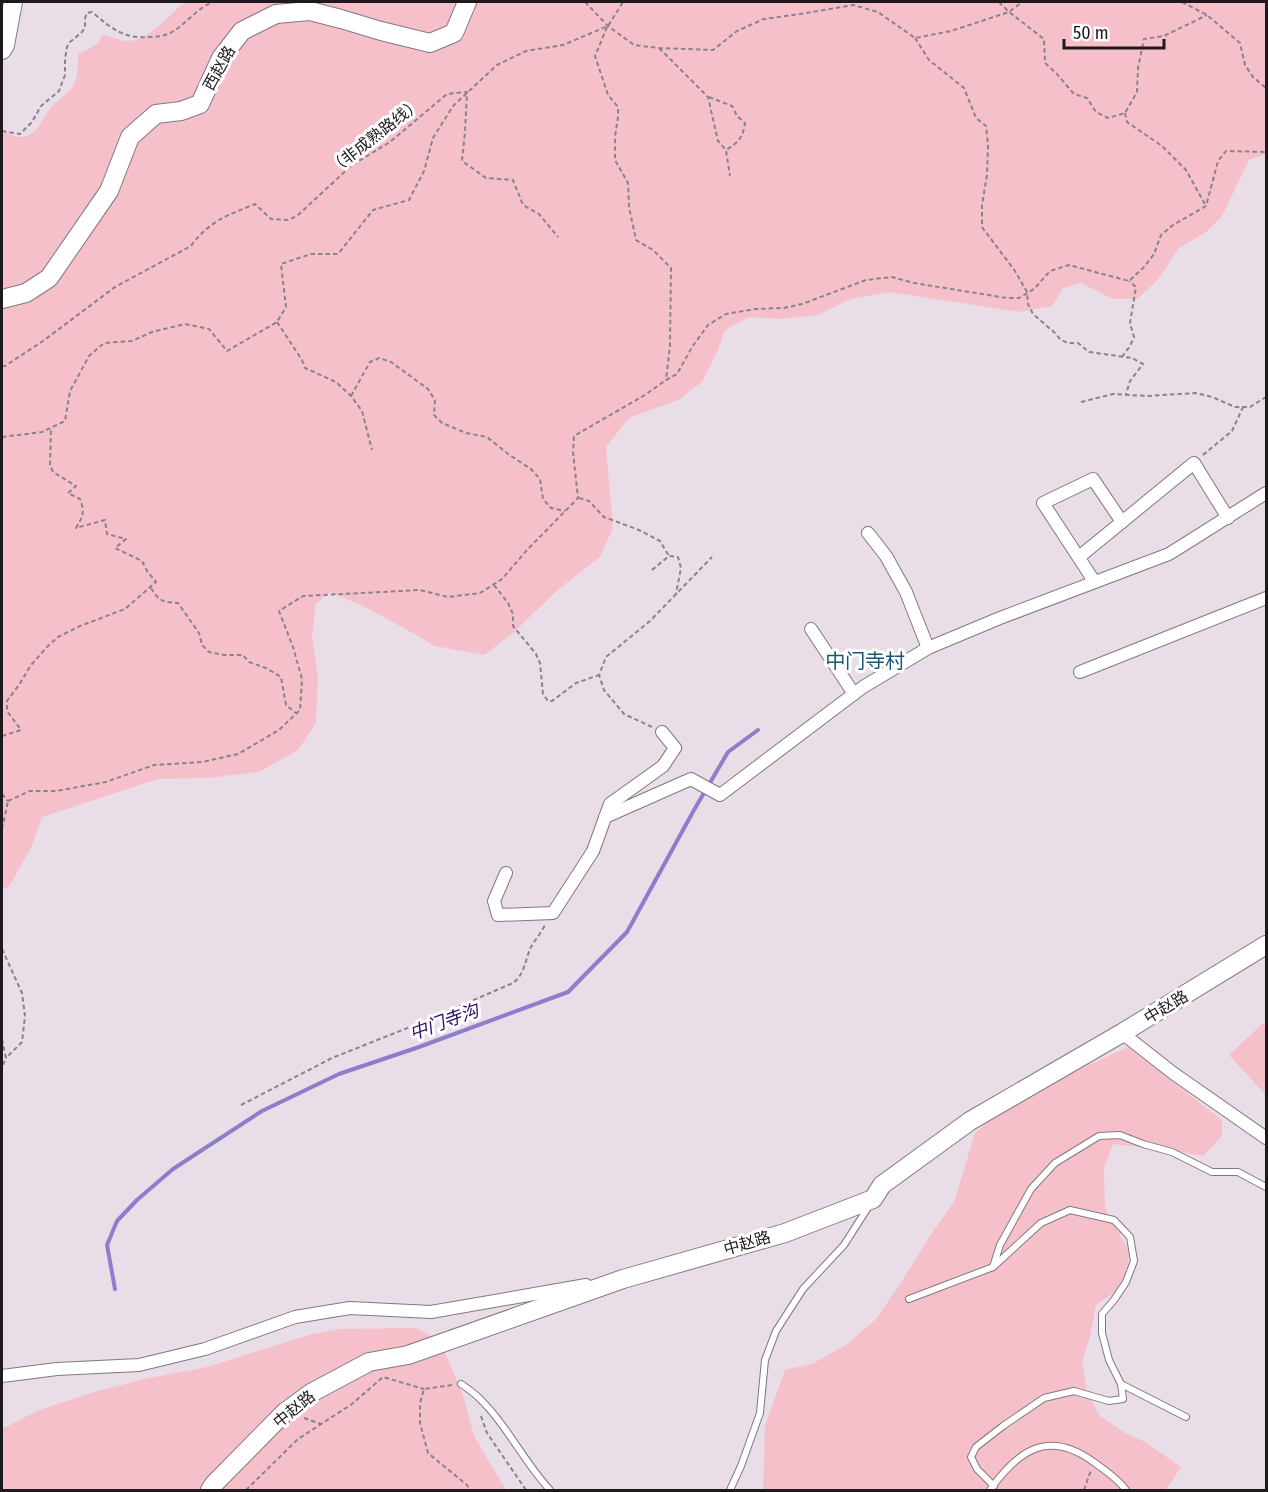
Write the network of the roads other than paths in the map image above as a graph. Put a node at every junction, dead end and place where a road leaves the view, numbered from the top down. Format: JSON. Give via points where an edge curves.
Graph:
{"nodes":[{"id":1,"x":13,"y":2,"type":"edge"},
{"id":2,"x":467,"y":2,"type":"edge"},
{"id":3,"x":2,"y":50,"type":"edge"},
{"id":4,"x":2,"y":299,"type":"edge"},
{"id":5,"x":1266,"y":493,"type":"edge"},
{"id":6,"x":1228,"y":518,"type":"junction"},
{"id":7,"x":1122,"y":522,"type":"junction"},
{"id":8,"x":868,"y":533,"type":"dead end"},
{"id":9,"x":1079,"y":557,"type":"junction"},
{"id":10,"x":1094,"y":581,"type":"junction"},
{"id":11,"x":1266,"y":598,"type":"edge"},
{"id":12,"x":811,"y":629,"type":"dead end"},
{"id":13,"x":928,"y":648,"type":"junction"},
{"id":14,"x":1080,"y":672,"type":"dead end"},
{"id":15,"x":854,"y":694,"type":"junction"},
{"id":16,"x":662,"y":732,"type":"road end"},
{"id":17,"x":605,"y":818,"type":"junction"},
{"id":18,"x":506,"y":873,"type":"dead end"},
{"id":19,"x":1266,"y":945,"type":"edge"},
{"id":20,"x":1122,"y":1033,"type":"junction"},
{"id":21,"x":1266,"y":1138,"type":"edge"},
{"id":22,"x":1266,"y":1187,"type":"edge"},
{"id":23,"x":873,"y":1199,"type":"junction"},
{"id":24,"x":993,"y":1267,"type":"junction"},
{"id":25,"x":623,"y":1279,"type":"junction"},
{"id":26,"x":909,"y":1299,"type":"dead end"},
{"id":27,"x":2,"y":1376,"type":"edge"},
{"id":28,"x":461,"y":1384,"type":"road end"},
{"id":29,"x":1121,"y":1384,"type":"junction"},
{"id":30,"x":1186,"y":1417,"type":"dead end"},
{"id":31,"x":992,"y":1488,"type":"edge"},
{"id":32,"x":210,"y":1491,"type":"edge"},
{"id":33,"x":550,"y":1491,"type":"edge"},
{"id":34,"x":729,"y":1491,"type":"edge"},
{"id":35,"x":1126,"y":1491,"type":"edge"}],
"edges":[{"from":1,"to":3,"type":"street"},
{"from":2,"to":4,"type":"street","name":"西赵路","via":[[454,33],[430,43],[310,11],[276,14],[242,32],[221,58],[200,104],[156,114],[130,137],[109,191],[49,278],[26,294]]},
{"from":5,"to":6,"type":"street"},
{"from":6,"to":7,"type":"street","via":[[1194,463]]},
{"from":6,"to":10,"type":"street","via":[[1169,554]]},
{"from":7,"to":9,"type":"street"},
{"from":7,"to":9,"type":"street","via":[[1093,479],[1043,503]]},
{"from":8,"to":13,"type":"street","via":[[906,592]]},
{"from":9,"to":10,"type":"street"},
{"from":10,"to":13,"type":"street"},
{"from":11,"to":14,"type":"street"},
{"from":12,"to":15,"type":"street"},
{"from":13,"to":15,"type":"street"},
{"from":15,"to":17,"type":"street","via":[[720,795],[691,779]]},
{"from":16,"to":17,"type":"street","via":[[675,748],[663,766],[610,804]]},
{"from":17,"to":18,"type":"street","via":[[593,851],[553,913],[498,915],[494,901]]},
{"from":19,"to":20,"type":"street","name":"中赵路"},
{"from":20,"to":21,"type":"street"},
{"from":20,"to":23,"type":"street","name":"中赵路","via":[[970,1121],[882,1185]]},
{"from":22,"to":24,"type":"lane","via":[[1238,1172],[1212,1172],[1172,1152],[1120,1135],[1099,1136],[1055,1163],[1031,1189],[1000,1245]]},
{"from":23,"to":25,"type":"street","name":"中赵路","via":[[785,1233]]},
{"from":23,"to":34,"type":"lane","via":[[844,1245],[804,1289],[776,1331],[765,1360],[760,1413]]},
{"from":24,"to":26,"type":"lane"},
{"from":24,"to":29,"type":"lane","via":[[1041,1223],[1070,1210],[1114,1220],[1130,1237],[1134,1261],[1126,1282],[1102,1314],[1108,1360]]},
{"from":25,"to":27,"type":"street","via":[[431,1311],[350,1308],[295,1317],[205,1349],[139,1365]]},
{"from":25,"to":32,"type":"street","name":"中赵路","via":[[408,1355],[369,1362],[310,1393],[285,1412]]},
{"from":28,"to":33,"type":"lane","via":[[501,1424]]},
{"from":29,"to":30,"type":"lane"},
{"from":29,"to":31,"type":"lane","via":[[1123,1399],[1109,1401],[1074,1391],[1044,1398],[976,1447],[971,1457]]},
{"from":31,"to":35,"type":"lane","via":[[1019,1456],[1045,1445],[1069,1448],[1093,1461],[1118,1479]]}]}
